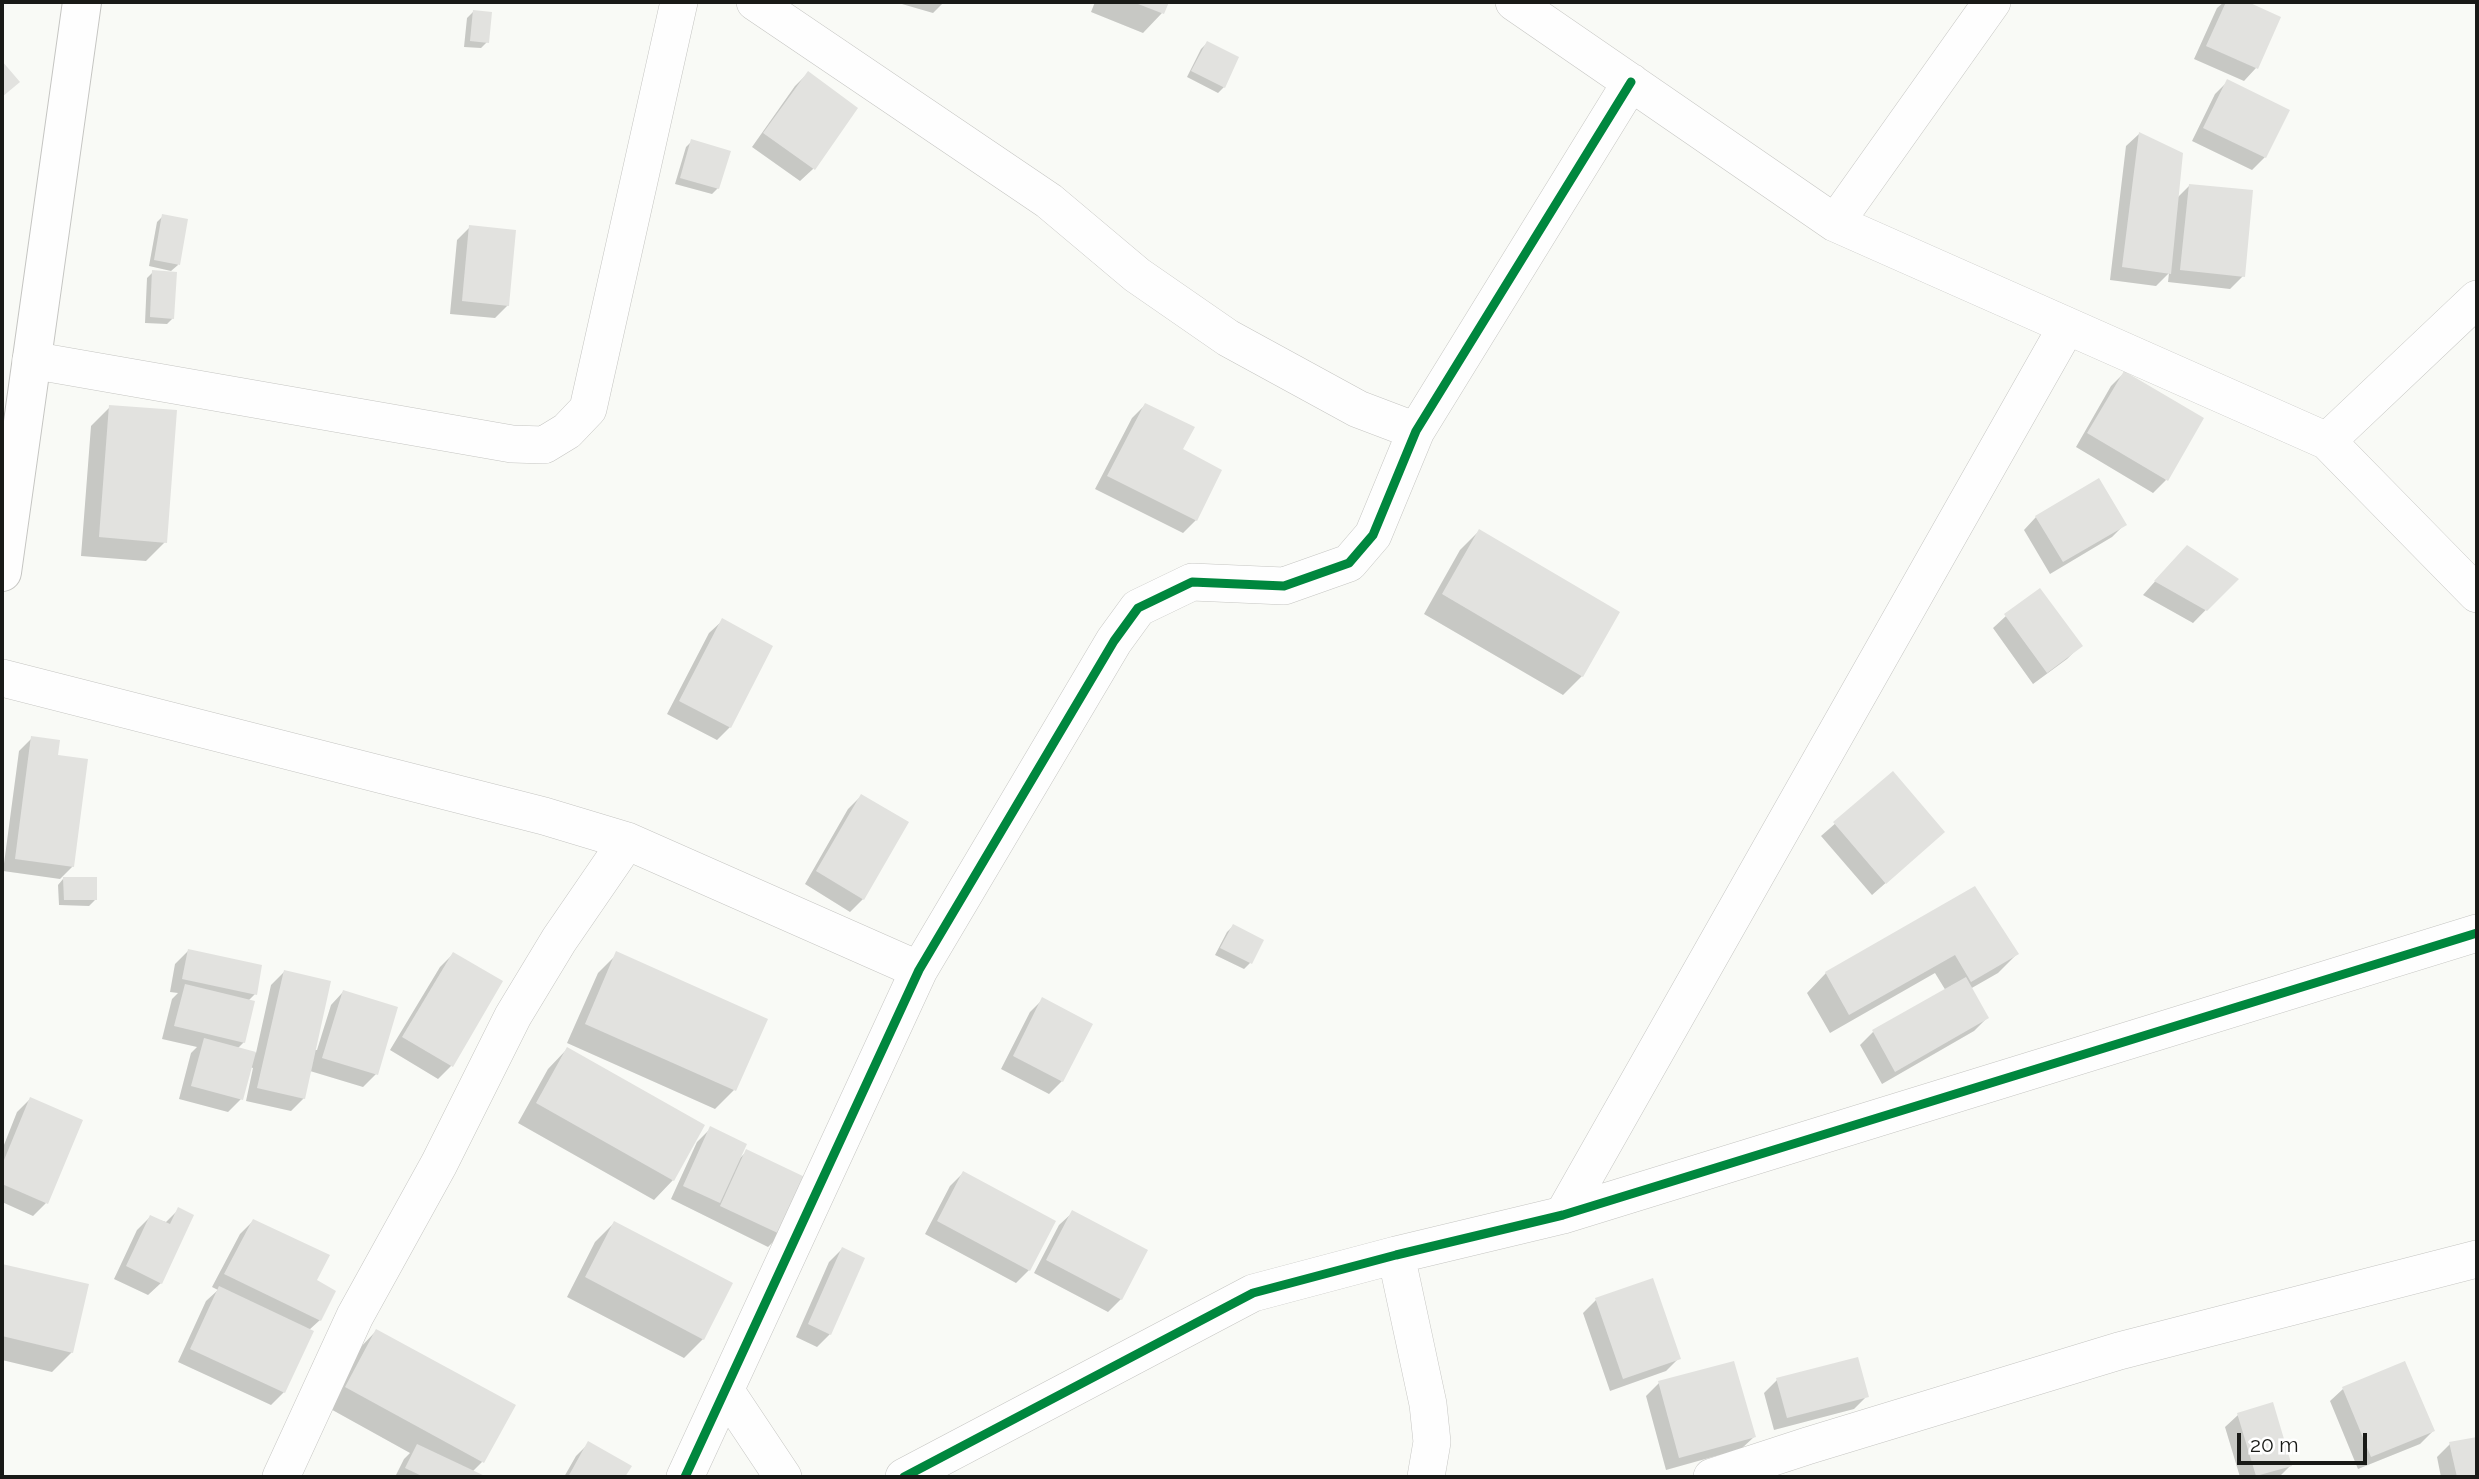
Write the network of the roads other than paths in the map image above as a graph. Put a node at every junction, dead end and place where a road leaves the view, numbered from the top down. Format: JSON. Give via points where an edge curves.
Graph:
{"nodes":[{"id":1,"x":82,"y":2,"type":"edge"},
{"id":2,"x":679,"y":2,"type":"edge"},
{"id":3,"x":755,"y":2,"type":"edge"},
{"id":4,"x":1514,"y":2,"type":"edge"},
{"id":5,"x":1992,"y":2,"type":"edge"},
{"id":6,"x":1631,"y":82,"type":"junction"},
{"id":7,"x":1835,"y":223,"type":"junction"},
{"id":8,"x":2477,"y":299,"type":"edge"},
{"id":9,"x":2067,"y":326,"type":"junction"},
{"id":10,"x":31,"y":359,"type":"junction"},
{"id":11,"x":1416,"y":431,"type":"junction"},
{"id":12,"x":2327,"y":441,"type":"junction"},
{"id":13,"x":2,"y":562,"type":"edge"},
{"id":14,"x":2477,"y":594,"type":"edge"},
{"id":15,"x":2,"y":678,"type":"edge"},
{"id":16,"x":626,"y":841,"type":"junction"},
{"id":17,"x":2477,"y":933,"type":"edge"},
{"id":18,"x":919,"y":970,"type":"junction"},
{"id":19,"x":1563,"y":1215,"type":"junction"},
{"id":20,"x":1396,"y":1255,"type":"junction"},
{"id":21,"x":2477,"y":1259,"type":"edge"},
{"id":22,"x":725,"y":1390,"type":"junction"},
{"id":23,"x":281,"y":1477,"type":"edge"},
{"id":24,"x":685,"y":1477,"type":"edge"},
{"id":25,"x":783,"y":1477,"type":"edge"},
{"id":26,"x":904,"y":1477,"type":"edge"},
{"id":27,"x":1426,"y":1477,"type":"edge"},
{"id":28,"x":1712,"y":1477,"type":"edge"}],
"edges":[{"from":1,"to":10,"type":"street"},
{"from":2,"to":10,"type":"street","via":[[587,409],[567,431],[544,445],[512,444]]},
{"from":3,"to":11,"type":"street","via":[[1049,201],[1137,275],[1228,338],[1358,409]]},
{"from":4,"to":6,"type":"street"},
{"from":5,"to":7,"type":"street"},
{"from":6,"to":7,"type":"street"},
{"from":6,"to":11,"type":"street"},
{"from":7,"to":9,"type":"street"},
{"from":8,"to":12,"type":"street"},
{"from":9,"to":12,"type":"street"},
{"from":9,"to":19,"type":"street"},
{"from":10,"to":13,"type":"street"},
{"from":11,"to":18,"type":"street","via":[[1373,535],[1349,563],[1284,586],[1192,582],[1138,608]]},
{"from":12,"to":14,"type":"street"},
{"from":15,"to":16,"type":"street"},
{"from":16,"to":18,"type":"street"},
{"from":16,"to":23,"type":"street","via":[[513,1016],[355,1316]]},
{"from":17,"to":19,"type":"street"},
{"from":18,"to":22,"type":"street"},
{"from":19,"to":20,"type":"street"},
{"from":20,"to":26,"type":"street","via":[[1253,1293]]},
{"from":20,"to":27,"type":"street","via":[[1428,1404],[1433,1442]]},
{"from":21,"to":28,"type":"street","via":[[2119,1351]]},
{"from":22,"to":24,"type":"street"},
{"from":22,"to":25,"type":"street"}]}
